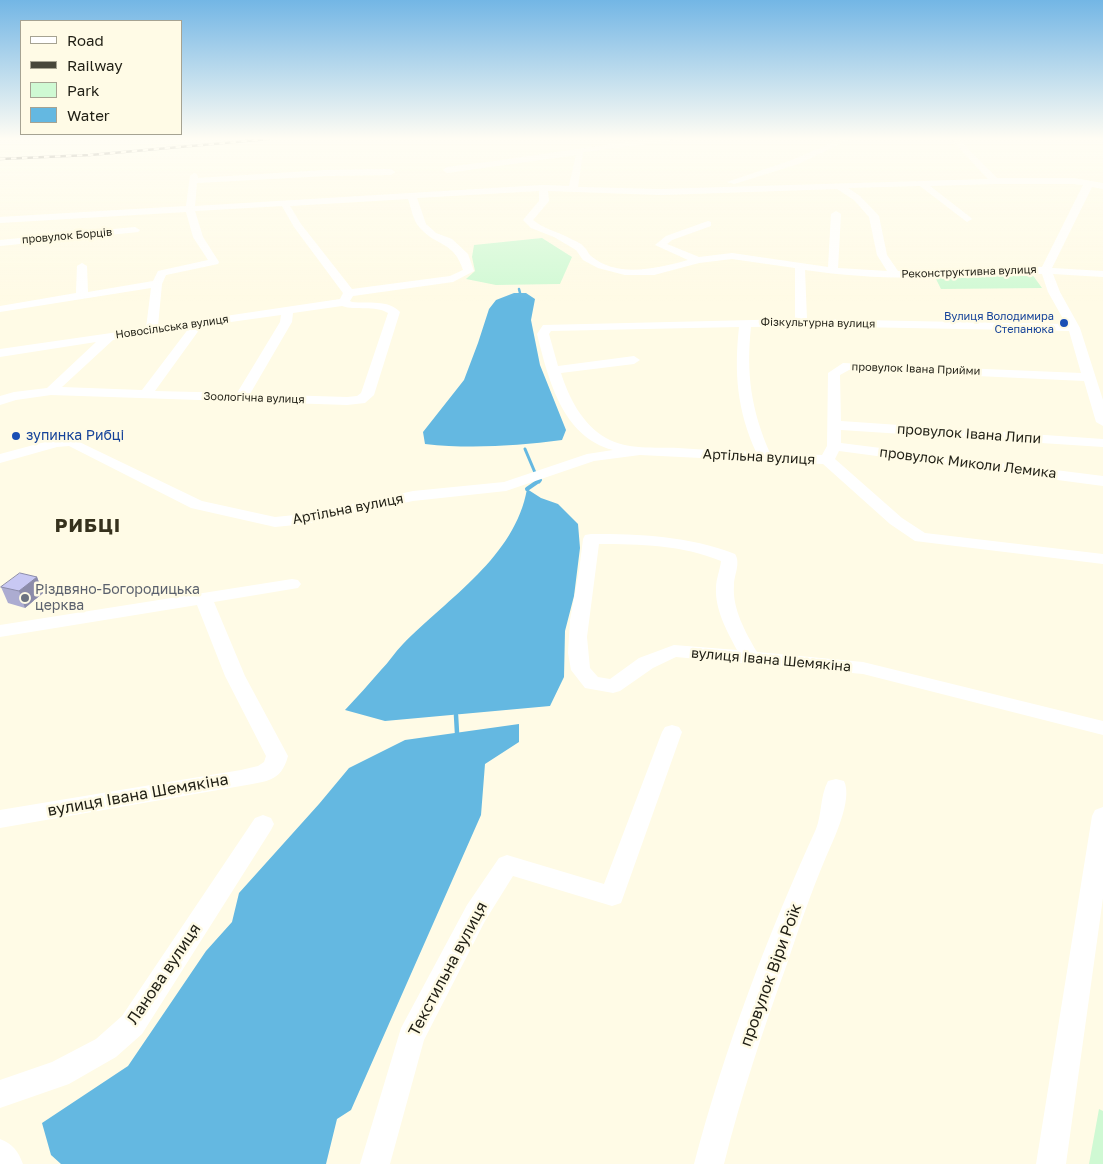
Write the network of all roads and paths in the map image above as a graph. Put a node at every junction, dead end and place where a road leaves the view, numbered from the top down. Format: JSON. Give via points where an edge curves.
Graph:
{"nodes":[{"id":1,"x":192,"y":193,"type":"edge"},
{"id":2,"x":466,"y":193,"type":"edge"},
{"id":3,"x":543,"y":193,"type":"edge"},
{"id":4,"x":849,"y":193,"type":"edge"},
{"id":5,"x":934,"y":193,"type":"edge"},
{"id":6,"x":1084,"y":193,"type":"edge"},
{"id":7,"x":412,"y":197,"type":"junction"},
{"id":8,"x":285,"y":204,"type":"junction"},
{"id":9,"x":190,"y":209,"type":"junction"},
{"id":10,"x":836,"y":214,"type":"dead end"},
{"id":11,"x":967,"y":219,"type":"dead end"},
{"id":12,"x":0,"y":220,"type":"edge"},
{"id":13,"x":708,"y":224,"type":"dead end"},
{"id":14,"x":135,"y":230,"type":"dead end"},
{"id":15,"x":0,"y":243,"type":"edge"},
{"id":16,"x":698,"y":260,"type":"junction"},
{"id":17,"x":82,"y":266,"type":"dead end"},
{"id":18,"x":800,"y":266,"type":"junction"},
{"id":19,"x":1046,"y":269,"type":"junction"},
{"id":20,"x":833,"y":271,"type":"junction"},
{"id":21,"x":1103,"y":274,"type":"edge"},
{"id":22,"x":895,"y":275,"type":"junction"},
{"id":23,"x":157,"y":284,"type":"junction"},
{"id":24,"x":82,"y":296,"type":"junction"},
{"id":25,"x":346,"y":298,"type":"junction"},
{"id":26,"x":0,"y":309,"type":"edge"},
{"id":27,"x":288,"y":310,"type":"junction"},
{"id":28,"x":746,"y":322,"type":"junction"},
{"id":29,"x":801,"y":322,"type":"junction"},
{"id":30,"x":199,"y":323,"type":"junction"},
{"id":31,"x":1074,"y":328,"type":"junction"},
{"id":32,"x":152,"y":330,"type":"junction"},
{"id":33,"x":110,"y":336,"type":"junction"},
{"id":34,"x":0,"y":353,"type":"edge"},
{"id":35,"x":634,"y":360,"type":"dead end"},
{"id":36,"x":553,"y":370,"type":"junction"},
{"id":37,"x":1089,"y":377,"type":"junction"},
{"id":38,"x":51,"y":391,"type":"junction"},
{"id":39,"x":145,"y":394,"type":"junction"},
{"id":40,"x":241,"y":397,"type":"junction"},
{"id":41,"x":0,"y":401,"type":"edge"},
{"id":42,"x":1102,"y":417,"type":"edge"},
{"id":43,"x":835,"y":425,"type":"junction"},
{"id":44,"x":1103,"y":443,"type":"edge"},
{"id":45,"x":640,"y":451,"type":"junction"},
{"id":46,"x":830,"y":453,"type":"junction"},
{"id":47,"x":765,"y":457,"type":"junction"},
{"id":48,"x":0,"y":459,"type":"edge"},
{"id":49,"x":1103,"y":481,"type":"edge"},
{"id":50,"x":1103,"y":559,"type":"edge"},
{"id":51,"x":292,"y":584,"type":"dead end"},
{"id":52,"x":204,"y":598,"type":"junction"},
{"id":53,"x":0,"y":631,"type":"edge"},
{"id":54,"x":752,"y":658,"type":"junction"},
{"id":55,"x":1103,"y":728,"type":"edge"},
{"id":56,"x":672,"y":732,"type":"dead end"},
{"id":57,"x":836,"y":787,"type":"dead end"},
{"id":58,"x":1103,"y":816,"type":"edge"},
{"id":59,"x":0,"y":819,"type":"edge"},
{"id":60,"x":264,"y":824,"type":"dead end"},
{"id":61,"x":0,"y":1094,"type":"edge"},
{"id":62,"x":0,"y":1154,"type":"edge"},
{"id":63,"x":8,"y":1164,"type":"edge"},
{"id":64,"x":375,"y":1164,"type":"edge"},
{"id":65,"x":709,"y":1164,"type":"edge"},
{"id":66,"x":1051,"y":1164,"type":"edge"}],
"edges":[{"from":1,"to":9,"type":"street"},
{"from":2,"to":7,"type":"street"},
{"from":3,"to":16,"type":"street","name":"Реконструктивна вулиця","via":[[544,202],[528,220],[580,248],[587,258],[602,266],[626,272],[654,272]]},
{"from":4,"to":22,"type":"street","via":[[874,216],[882,255]]},
{"from":5,"to":11,"type":"street"},
{"from":6,"to":19,"type":"street"},
{"from":7,"to":8,"type":"street"},
{"from":7,"to":25,"type":"street","name":"Новосільська вулиця","via":[[422,225],[448,241],[464,256],[469,271],[453,279]]},
{"from":8,"to":9,"type":"street"},
{"from":8,"to":25,"type":"street"},
{"from":9,"to":12,"type":"street"},
{"from":9,"to":23,"type":"street","via":[[198,237],[214,262],[164,271]]},
{"from":10,"to":20,"type":"street"},
{"from":13,"to":16,"type":"street","name":"Реконструктивна вулиця","via":[[660,244]]},
{"from":14,"to":15,"type":"street","name":"провулок Борців"},
{"from":16,"to":18,"type":"street","name":"Реконструктивна вулиця","via":[[732,256]]},
{"from":17,"to":24,"type":"street"},
{"from":18,"to":20,"type":"street","name":"Реконструктивна вулиця"},
{"from":18,"to":29,"type":"street"},
{"from":19,"to":21,"type":"street","name":"Реконструктивна вулиця"},
{"from":19,"to":22,"type":"street","name":"Реконструктивна вулиця"},
{"from":19,"to":31,"type":"street","via":[[1054,292]]},
{"from":20,"to":22,"type":"street","name":"Реконструктивна вулиця"},
{"from":23,"to":24,"type":"street"},
{"from":23,"to":32,"type":"street"},
{"from":24,"to":26,"type":"street"},
{"from":25,"to":27,"type":"street","name":"Новосільська вулиця"},
{"from":25,"to":40,"type":"street","name":"Зоологічна вулиця","via":[[352,306],[385,307],[394,312],[367,395],[347,402]]},
{"from":27,"to":30,"type":"street","name":"Новосільська вулиця"},
{"from":27,"to":40,"type":"street","via":[[286,322]]},
{"from":28,"to":29,"type":"street","name":"Фізкультурна вулиця"},
{"from":28,"to":36,"type":"street","name":"Фізкультурна вулиця","via":[[547,328],[543,334]]},
{"from":28,"to":47,"type":"street","via":[[742,347],[748,415]]},
{"from":29,"to":31,"type":"street","name":"Фізкультурна вулиця"},
{"from":30,"to":32,"type":"street","name":"Новосільська вулиця"},
{"from":30,"to":39,"type":"street"},
{"from":31,"to":37,"type":"street"},
{"from":32,"to":33,"type":"street","name":"Новосільська вулиця"},
{"from":33,"to":34,"type":"street","name":"Новосільська вулиця"},
{"from":33,"to":38,"type":"street"},
{"from":35,"to":36,"type":"street"},
{"from":36,"to":45,"type":"street","via":[[578,421],[600,441]]},
{"from":37,"to":42,"type":"street"},
{"from":37,"to":43,"type":"street","name":"провулок Івана Прийми","via":[[846,366],[834,373]]},
{"from":38,"to":39,"type":"street","name":"Зоологічна вулиця"},
{"from":38,"to":41,"type":"street","name":"Зоологічна вулиця"},
{"from":39,"to":40,"type":"street","name":"Зоологічна вулиця"},
{"from":43,"to":44,"type":"street","name":"провулок Івана Липи"},
{"from":43,"to":46,"type":"street","name":"провулок Івана Прийми"},
{"from":45,"to":47,"type":"street","name":"Артільна вулиця"},
{"from":45,"to":48,"type":"street","name":"Артільна вулиця","via":[[592,458],[506,486],[413,496],[305,519],[275,522],[197,505],[71,442],[56,443]]},
{"from":46,"to":47,"type":"street","name":"Артільна вулиця"},
{"from":46,"to":49,"type":"street","name":"провулок Миколи Лемика"},
{"from":46,"to":50,"type":"street","name":"Артільна вулиця","via":[[896,521],[921,537]]},
{"from":51,"to":52,"type":"street"},
{"from":52,"to":53,"type":"street"},
{"from":52,"to":59,"type":"street","name":"вулиця Івана Шемякіна","via":[[235,676],[277,756],[274,767],[264,773],[241,778]]},
{"from":54,"to":54,"type":"street","name":"вулиця Івана Шемякіна","via":[[674,650],[646,663],[613,686],[592,683],[580,669],[578,637],[591,559],[591,539],[677,545],[729,558],[724,592],[736,631]]},
{"from":54,"to":55,"type":"street","name":"вулиця Івана Шемякіна","via":[[863,668]]},
{"from":56,"to":64,"type":"street","name":"Текстильна вулиця","via":[[612,896],[507,865],[476,913],[411,1037]]},
{"from":57,"to":65,"type":"street","name":"провулок Віри Роїк","via":[[829,824],[804,881],[757,1009],[720,1120]]},
{"from":58,"to":66,"type":"street"},
{"from":60,"to":61,"type":"street","name":"Ланова вулиця","via":[[132,1025],[106,1048],[59,1074]]},
{"from":62,"to":63,"type":"street"}]}
